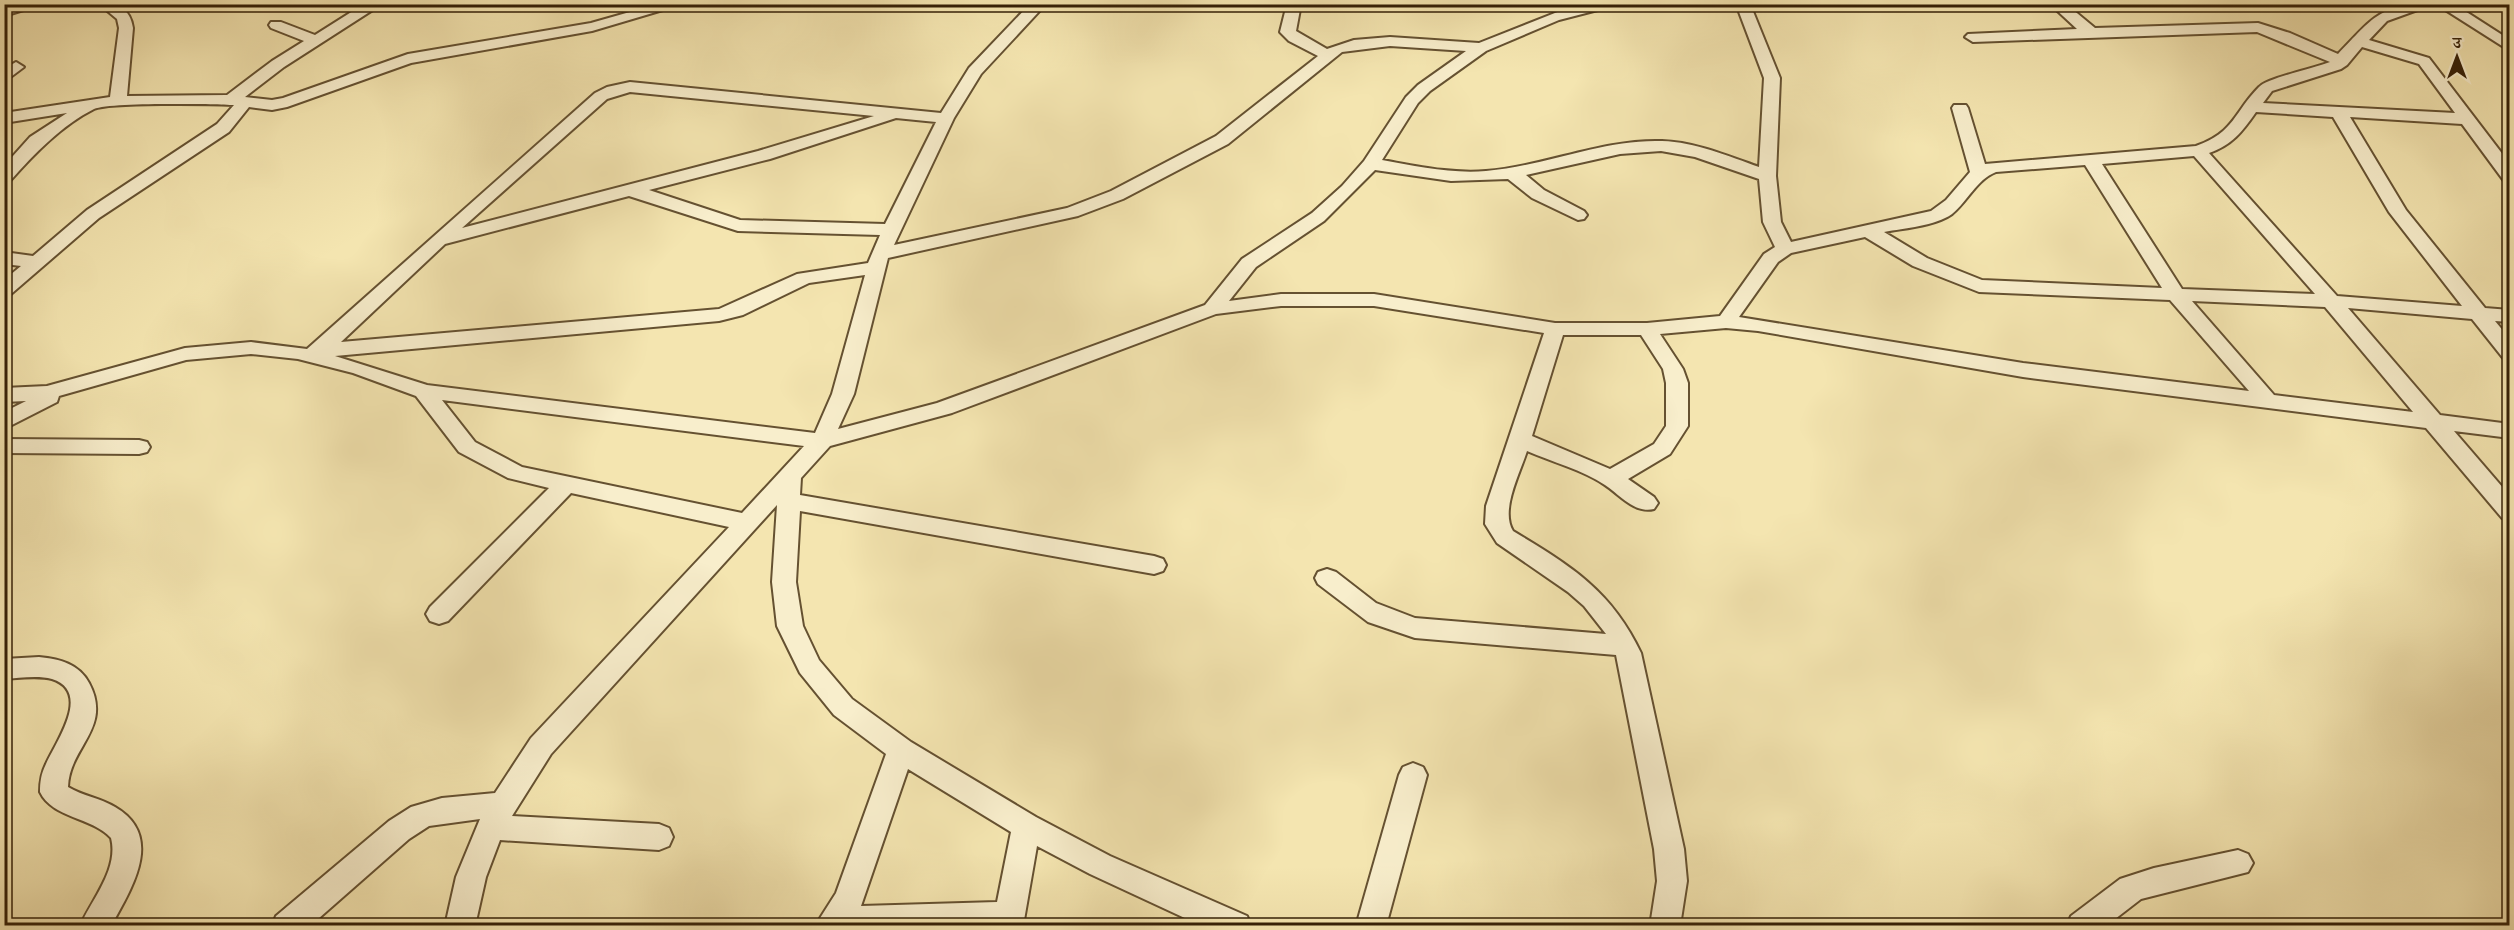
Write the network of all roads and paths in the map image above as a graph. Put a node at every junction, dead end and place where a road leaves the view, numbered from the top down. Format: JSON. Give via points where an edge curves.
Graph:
{"nodes":[{"id":1,"x":36,"y":4,"type":"edge"},
{"id":2,"x":106,"y":4,"type":"edge"},
{"id":3,"x":375,"y":4,"type":"edge"},
{"id":4,"x":676,"y":4,"type":"edge"},
{"id":5,"x":1039,"y":4,"type":"edge"},
{"id":6,"x":1294,"y":4,"type":"edge"},
{"id":7,"x":1614,"y":4,"type":"edge"},
{"id":8,"x":1743,"y":4,"type":"edge"},
{"id":9,"x":2057,"y":4,"type":"edge"},
{"id":10,"x":2443,"y":4,"type":"edge"},
{"id":11,"x":2415,"y":6,"type":"edge"},
{"id":12,"x":10,"y":11,"type":"edge"},
{"id":13,"x":4,"y":22,"type":"edge"},
{"id":14,"x":276,"y":25,"type":"dead end"},
{"id":15,"x":2089,"y":31,"type":"junction"},
{"id":16,"x":1973,"y":37,"type":"dead end"},
{"id":17,"x":318,"y":41,"type":"junction"},
{"id":18,"x":2360,"y":42,"type":"junction"},
{"id":19,"x":2510,"y":47,"type":"edge"},
{"id":20,"x":1481,"y":48,"type":"junction"},
{"id":21,"x":1327,"y":55,"type":"junction"},
{"id":22,"x":2342,"y":62,"type":"junction"},
{"id":23,"x":118,"y":101,"type":"junction"},
{"id":24,"x":238,"y":101,"type":"junction"},
{"id":25,"x":93,"y":104,"type":"junction"},
{"id":26,"x":2251,"y":107,"type":"junction"},
{"id":27,"x":1960,"y":108,"type":"dead end"},
{"id":28,"x":898,"y":113,"type":"junction"},
{"id":29,"x":2340,"y":114,"type":"junction"},
{"id":30,"x":4,"y":118,"type":"edge"},
{"id":31,"x":945,"y":118,"type":"junction"},
{"id":32,"x":2465,"y":119,"type":"junction"},
{"id":33,"x":2198,"y":151,"type":"junction"},
{"id":34,"x":2090,"y":159,"type":"junction"},
{"id":35,"x":1371,"y":164,"type":"junction"},
{"id":36,"x":1979,"y":172,"type":"junction"},
{"id":37,"x":1512,"y":173,"type":"junction"},
{"id":38,"x":1767,"y":176,"type":"junction"},
{"id":39,"x":4,"y":177,"type":"edge"},
{"id":40,"x":2510,"y":177,"type":"edge"},
{"id":41,"x":630,"y":190,"type":"junction"},
{"id":42,"x":1578,"y":215,"type":"dead end"},
{"id":43,"x":892,"y":230,"type":"junction"},
{"id":44,"x":1869,"y":231,"type":"junction"},
{"id":45,"x":439,"y":240,"type":"junction"},
{"id":46,"x":1785,"y":249,"type":"junction"},
{"id":47,"x":4,"y":258,"type":"edge"},
{"id":48,"x":878,"y":261,"type":"junction"},
{"id":49,"x":36,"y":262,"type":"junction"},
{"id":50,"x":4,"y":290,"type":"edge"},
{"id":51,"x":2176,"y":296,"type":"junction"},
{"id":52,"x":2331,"y":301,"type":"junction"},
{"id":53,"x":1212,"y":309,"type":"junction"},
{"id":54,"x":2478,"y":313,"type":"junction"},
{"id":55,"x":2510,"y":316,"type":"edge"},
{"id":56,"x":1726,"y":322,"type":"junction"},
{"id":57,"x":1556,"y":329,"type":"junction"},
{"id":58,"x":1647,"y":329,"type":"junction"},
{"id":59,"x":321,"y":350,"type":"junction"},
{"id":60,"x":298,"y":352,"type":"junction"},
{"id":61,"x":2510,"y":353,"type":"edge"},
{"id":62,"x":68,"y":386,"type":"junction"},
{"id":63,"x":424,"y":391,"type":"junction"},
{"id":64,"x":4,"y":395,"type":"edge"},
{"id":65,"x":2266,"y":398,"type":"junction"},
{"id":66,"x":2432,"y":420,"type":"junction"},
{"id":67,"x":4,"y":422,"type":"edge"},
{"id":68,"x":2510,"y":431,"type":"edge"},
{"id":69,"x":1519,"y":440,"type":"junction"},
{"id":70,"x":822,"y":441,"type":"junction"},
{"id":71,"x":4,"y":446,"type":"edge"},
{"id":72,"x":139,"y":447,"type":"dead end"},
{"id":73,"x":1611,"y":478,"type":"junction"},
{"id":74,"x":565,"y":485,"type":"junction"},
{"id":75,"x":789,"y":488,"type":"junction"},
{"id":76,"x":1646,"y":503,"type":"dead end"},
{"id":77,"x":2510,"y":512,"type":"edge"},
{"id":78,"x":746,"y":522,"type":"junction"},
{"id":79,"x":1154,"y":565,"type":"dead end"},
{"id":80,"x":1327,"y":578,"type":"dead end"},
{"id":81,"x":439,"y":614,"type":"dead end"},
{"id":82,"x":1625,"y":646,"type":"junction"},
{"id":83,"x":4,"y":669,"type":"edge"},
{"id":84,"x":901,"y":750,"type":"junction"},
{"id":85,"x":1413,"y":776,"type":"dead end"},
{"id":86,"x":497,"y":816,"type":"junction"},
{"id":87,"x":1026,"y":826,"type":"junction"},
{"id":88,"x":659,"y":837,"type":"dead end"},
{"id":89,"x":2238,"y":863,"type":"dead end"},
{"id":90,"x":1009,"y":921,"type":"edge"},
{"id":91,"x":833,"y":923,"type":"edge"},
{"id":92,"x":95,"y":926,"type":"edge"},
{"id":93,"x":287,"y":926,"type":"edge"},
{"id":94,"x":460,"y":926,"type":"edge"},
{"id":95,"x":1236,"y":926,"type":"edge"},
{"id":96,"x":1371,"y":926,"type":"edge"},
{"id":97,"x":1665,"y":926,"type":"edge"},
{"id":98,"x":2082,"y":926,"type":"edge"}],
"edges":[{"from":1,"to":12,"type":"street"},
{"from":2,"to":23,"type":"street","via":[[124,17],[126,28]]},
{"from":3,"to":17,"type":"street"},
{"from":4,"to":24,"type":"street","via":[[592,27],[408,59],[287,102],[272,105]]},
{"from":5,"to":31,"type":"street","via":[[975,71]]},
{"from":6,"to":21,"type":"street","via":[[1288,32]]},
{"from":7,"to":20,"type":"street","via":[[1575,10]]},
{"from":8,"to":38,"type":"street","via":[[1772,78]]},
{"from":9,"to":15,"type":"street"},
{"from":10,"to":19,"type":"street"},
{"from":11,"to":18,"type":"street","via":[[2382,18]]},
{"from":12,"to":13,"type":"street"},
{"from":14,"to":17,"type":"street"},
{"from":15,"to":16,"type":"street"},
{"from":15,"to":22,"type":"street","via":[[2258,27]]},
{"from":17,"to":24,"type":"street","via":[[270,69]]},
{"from":18,"to":22,"type":"street"},
{"from":18,"to":32,"type":"street","via":[[2424,62]]},
{"from":20,"to":21,"type":"street","via":[[1370,44],[1351,45]]},
{"from":20,"to":35,"type":"street","via":[[1412,100]]},
{"from":21,"to":48,"type":"street","via":[[1222,140],[1117,195],[1072,212]]},
{"from":22,"to":26,"type":"street","via":[[2266,88]]},
{"from":23,"to":24,"type":"street"},
{"from":23,"to":25,"type":"street"},
{"from":24,"to":49,"type":"street","via":[[223,128],[118,196]]},
{"from":25,"to":30,"type":"street"},
{"from":25,"to":39,"type":"street","via":[[36,141]]},
{"from":26,"to":29,"type":"street"},
{"from":26,"to":33,"type":"street","via":[[2226,139]]},
{"from":27,"to":36,"type":"street"},
{"from":28,"to":31,"type":"street"},
{"from":28,"to":41,"type":"street","via":[[764,155]]},
{"from":28,"to":45,"type":"street","via":[[630,87],[613,90]]},
{"from":29,"to":32,"type":"street"},
{"from":29,"to":54,"type":"street","via":[[2398,212]]},
{"from":31,"to":43,"type":"street"},
{"from":32,"to":40,"type":"street"},
{"from":33,"to":34,"type":"street"},
{"from":33,"to":52,"type":"street"},
{"from":34,"to":36,"type":"street","via":[[1993,167]]},
{"from":34,"to":51,"type":"street"},
{"from":35,"to":37,"type":"street","via":[[1461,176]]},
{"from":35,"to":53,"type":"street","via":[[1318,217],[1249,263]]},
{"from":36,"to":44,"type":"street","via":[[1949,209],[1921,220]]},
{"from":37,"to":38,"type":"street","via":[[1567,159],[1661,146],[1690,151]]},
{"from":37,"to":42,"type":"street","via":[[1532,190]]},
{"from":38,"to":46,"type":"street","via":[[1772,222]]},
{"from":41,"to":43,"type":"street","via":[[738,225]]},
{"from":41,"to":45,"type":"street"},
{"from":43,"to":48,"type":"street"},
{"from":44,"to":46,"type":"street"},
{"from":44,"to":51,"type":"street","via":[[1920,262],[1979,286]]},
{"from":45,"to":59,"type":"street"},
{"from":46,"to":56,"type":"street","via":[[1771,258]]},
{"from":47,"to":49,"type":"street"},
{"from":48,"to":59,"type":"street","via":[[804,278],[736,311],[719,315]]},
{"from":48,"to":70,"type":"street","via":[[843,394]]},
{"from":49,"to":50,"type":"street"},
{"from":51,"to":52,"type":"street"},
{"from":51,"to":65,"type":"street"},
{"from":52,"to":54,"type":"street"},
{"from":52,"to":66,"type":"street"},
{"from":53,"to":57,"type":"street","via":[[1281,300],[1351,299]]},
{"from":53,"to":70,"type":"street","via":[[944,408]]},
{"from":54,"to":55,"type":"street"},
{"from":54,"to":61,"type":"street"},
{"from":56,"to":58,"type":"street"},
{"from":56,"to":65,"type":"street","via":[[2023,370]]},
{"from":57,"to":58,"type":"street"},
{"from":57,"to":69,"type":"street"},
{"from":58,"to":73,"type":"street","via":[[1673,369],[1677,383],[1677,426],[1662,449]]},
{"from":59,"to":60,"type":"street"},
{"from":60,"to":62,"type":"street","via":[[206,350]]},
{"from":60,"to":63,"type":"street"},
{"from":62,"to":64,"type":"street","via":[[32,395]]},
{"from":62,"to":67,"type":"street"},
{"from":63,"to":70,"type":"street"},
{"from":63,"to":74,"type":"street","via":[[467,447],[516,473]]},
{"from":65,"to":66,"type":"street"},
{"from":66,"to":68,"type":"street"},
{"from":66,"to":77,"type":"street"},
{"from":69,"to":73,"type":"street"},
{"from":69,"to":82,"type":"street","via":[[1498,506],[1497,524],[1505,537],[1599,603]]},
{"from":70,"to":75,"type":"street"},
{"from":71,"to":72,"type":"street"},
{"from":73,"to":76,"type":"street"},
{"from":74,"to":78,"type":"street"},
{"from":74,"to":81,"type":"street"},
{"from":75,"to":78,"type":"street"},
{"from":75,"to":79,"type":"street"},
{"from":75,"to":84,"type":"street","via":[[784,582],[790,626],[809,666],[843,707]]},
{"from":78,"to":86,"type":"street","via":[[541,746]]},
{"from":80,"to":82,"type":"street","via":[[1365,610],[1415,628]]},
{"from":82,"to":97,"type":"street","via":[[1669,849],[1672,880]]},
{"from":83,"to":92,"type":"street","via":[[65,671],[75,678],[84,700],[81,729],[52,780],[54,792],[64,801],[99,813],[120,826],[128,845],[117,884]]},
{"from":84,"to":87,"type":"street"},
{"from":84,"to":91,"type":"street","via":[[849,900]]},
{"from":85,"to":96,"type":"street"},
{"from":86,"to":88,"type":"street"},
{"from":86,"to":93,"type":"street","via":[[442,810],[421,816],[399,830]]},
{"from":86,"to":94,"type":"street","via":[[462,905]]},
{"from":87,"to":90,"type":"street"},
{"from":87,"to":95,"type":"street","via":[[1100,865]]},
{"from":89,"to":98,"type":"street","via":[[2154,880],[2132,889]]},
{"from":90,"to":91,"type":"street"}]}
